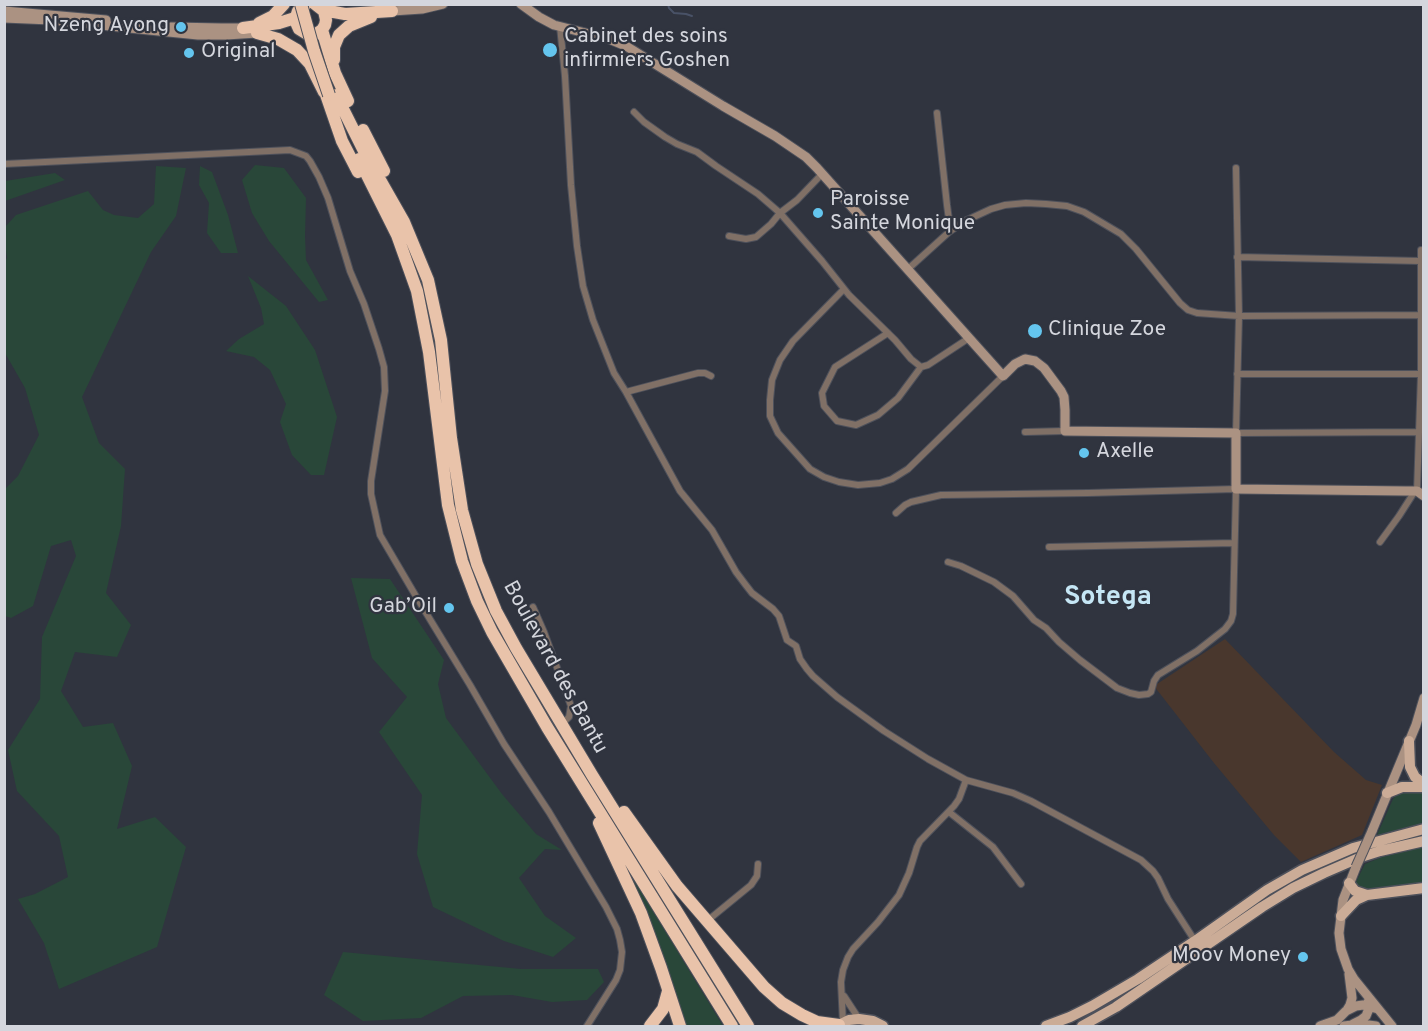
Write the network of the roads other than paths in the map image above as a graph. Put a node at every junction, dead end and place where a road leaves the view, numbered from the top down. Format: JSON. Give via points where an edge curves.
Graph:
{"nodes":[{"id":1,"x":284,"y":4,"type":"edge"},
{"id":2,"x":338,"y":4,"type":"edge"},
{"id":3,"x":443,"y":4,"type":"edge"},
{"id":4,"x":521,"y":4,"type":"edge"},
{"id":5,"x":319,"y":7,"type":"edge"},
{"id":6,"x":4,"y":11,"type":"edge"},
{"id":7,"x":392,"y":11,"type":"joint"},
{"id":8,"x":301,"y":14,"type":"edge"},
{"id":9,"x":369,"y":15,"type":"junction"},
{"id":10,"x":4,"y":18,"type":"edge"},
{"id":11,"x":560,"y":26,"type":"junction"},
{"id":12,"x":324,"y":27,"type":"junction"},
{"id":13,"x":243,"y":28,"type":"junction"},
{"id":14,"x":257,"y":33,"type":"junction"},
{"id":15,"x":335,"y":73,"type":"junction"},
{"id":16,"x":331,"y":96,"type":"junction"},
{"id":17,"x":634,"y":112,"type":"dead end"},
{"id":18,"x":937,"y":117,"type":"dead end"},
{"id":19,"x":4,"y":164,"type":"edge"},
{"id":20,"x":1236,"y":168,"type":"dead end"},
{"id":21,"x":822,"y":174,"type":"junction"},
{"id":22,"x":780,"y":213,"type":"junction"},
{"id":23,"x":953,"y":229,"type":"junction"},
{"id":24,"x":729,"y":236,"type":"dead end"},
{"id":25,"x":1420,"y":250,"type":"dead end"},
{"id":26,"x":1237,"y":257,"type":"junction"},
{"id":27,"x":1421,"y":261,"type":"junction"},
{"id":28,"x":908,"y":270,"type":"junction"},
{"id":29,"x":428,"y":280,"type":"junction"},
{"id":30,"x":844,"y":289,"type":"junction"},
{"id":31,"x":1421,"y":315,"type":"junction"},
{"id":32,"x":1239,"y":316,"type":"junction"},
{"id":33,"x":888,"y":333,"type":"junction"},
{"id":34,"x":969,"y":338,"type":"junction"},
{"id":35,"x":921,"y":367,"type":"junction"},
{"id":36,"x":1237,"y":374,"type":"junction"},
{"id":37,"x":1422,"y":374,"type":"edge"},
{"id":38,"x":711,"y":376,"type":"dead end"},
{"id":39,"x":1003,"y":376,"type":"junction"},
{"id":40,"x":626,"y":392,"type":"junction"},
{"id":41,"x":1065,"y":431,"type":"junction"},
{"id":42,"x":1025,"y":432,"type":"dead end"},
{"id":43,"x":1419,"y":432,"type":"junction"},
{"id":44,"x":1233,"y":433,"type":"junction"},
{"id":45,"x":1236,"y":489,"type":"junction"},
{"id":46,"x":1418,"y":493,"type":"edge"},
{"id":47,"x":896,"y":513,"type":"dead end"},
{"id":48,"x":1380,"y":542,"type":"dead end"},
{"id":49,"x":1234,"y":543,"type":"junction"},
{"id":50,"x":1049,"y":547,"type":"dead end"},
{"id":51,"x":948,"y":562,"type":"dead end"},
{"id":52,"x":533,"y":607,"type":"dead end"},
{"id":53,"x":1424,"y":698,"type":"edge"},
{"id":54,"x":562,"y":725,"type":"junction"},
{"id":55,"x":547,"y":727,"type":"junction"},
{"id":56,"x":1409,"y":741,"type":"junction"},
{"id":57,"x":577,"y":750,"type":"junction"},
{"id":58,"x":966,"y":780,"type":"junction"},
{"id":59,"x":1424,"y":785,"type":"edge"},
{"id":60,"x":1387,"y":793,"type":"junction"},
{"id":61,"x":949,"y":812,"type":"junction"},
{"id":62,"x":1424,"y":829,"type":"edge"},
{"id":63,"x":1424,"y":841,"type":"edge"},
{"id":64,"x":758,"y":864,"type":"dead end"},
{"id":65,"x":1350,"y":883,"type":"junction"},
{"id":66,"x":1021,"y":884,"type":"dead end"},
{"id":67,"x":1424,"y":888,"type":"edge"},
{"id":68,"x":1367,"y":895,"type":"junction"},
{"id":69,"x":1341,"y":916,"type":"junction"},
{"id":70,"x":707,"y":921,"type":"junction"},
{"id":71,"x":1195,"y":941,"type":"junction"},
{"id":72,"x":1348,"y":969,"type":"junction"},
{"id":73,"x":668,"y":989,"type":"junction"},
{"id":74,"x":842,"y":993,"type":"junction"},
{"id":75,"x":1372,"y":1004,"type":"junction"},
{"id":76,"x":1346,"y":1011,"type":"junction"},
{"id":77,"x":859,"y":1018,"type":"junction"},
{"id":78,"x":840,"y":1025,"type":"edge"},
{"id":79,"x":1348,"y":1025,"type":"edge"},
{"id":80,"x":587,"y":1026,"type":"edge"},
{"id":81,"x":650,"y":1026,"type":"edge"},
{"id":82,"x":680,"y":1026,"type":"edge"},
{"id":83,"x":732,"y":1026,"type":"edge"},
{"id":84,"x":748,"y":1026,"type":"edge"},
{"id":85,"x":883,"y":1026,"type":"edge"},
{"id":86,"x":1046,"y":1026,"type":"edge"},
{"id":87,"x":1082,"y":1026,"type":"edge"},
{"id":88,"x":1320,"y":1026,"type":"edge"},
{"id":89,"x":1376,"y":1026,"type":"edge"},
{"id":90,"x":1392,"y":1026,"type":"edge"}],
"edges":[{"from":1,"to":13,"type":"highway","via":[[266,21]]},
{"from":2,"to":9,"type":"highway"},
{"from":3,"to":7,"type":"street"},
{"from":4,"to":11,"type":"street"},
{"from":5,"to":9,"type":"highway"},
{"from":5,"to":12,"type":"highway","via":[[326,15]]},
{"from":6,"to":13,"type":"street","via":[[171,27]]},
{"from":7,"to":9,"type":"highway"},
{"from":8,"to":12,"type":"highway","via":[[316,34]]},
{"from":8,"to":13,"type":"highway","via":[[279,23]]},
{"from":8,"to":14,"type":"highway"},
{"from":8,"to":16,"type":"highway"},
{"from":8,"to":16,"type":"highway","bridge":true},
{"from":9,"to":12,"type":"highway"},
{"from":9,"to":15,"type":"highway","via":[[339,35],[333,54]]},
{"from":10,"to":14,"type":"street","via":[[198,35]]},
{"from":11,"to":21,"type":"street","via":[[626,46],[783,141]]},
{"from":11,"to":40,"type":"street","via":[[570,174],[583,286],[614,373]]},
{"from":12,"to":15,"type":"highway"},
{"from":14,"to":16,"type":"highway","via":[[297,50]]},
{"from":15,"to":29,"type":"highway","via":[[390,183]]},
{"from":16,"to":29,"type":"highway","name":"Boulevard des Bantu","via":[[404,222]]},
{"from":16,"to":55,"type":"highway","name":"Boulevard des Bantu","via":[[337,116],[397,234],[415,283],[429,352],[443,474],[456,543],[486,620]]},
{"from":17,"to":22,"type":"street","via":[[758,194]]},
{"from":18,"to":23,"type":"street"},
{"from":19,"to":80,"type":"street","via":[[290,150],[310,161],[328,198],[384,367],[384,400],[371,481],[380,535],[617,928],[622,952],[620,970]]},
{"from":20,"to":26,"type":"street"},
{"from":21,"to":22,"type":"street"},
{"from":21,"to":28,"type":"street"},
{"from":22,"to":24,"type":"street","via":[[756,237]]},
{"from":22,"to":30,"type":"street"},
{"from":23,"to":28,"type":"street"},
{"from":23,"to":32,"type":"street","via":[[991,208],[1005,205],[1067,206],[1121,234],[1188,310]]},
{"from":25,"to":27,"type":"street"},
{"from":26,"to":27,"type":"street"},
{"from":26,"to":32,"type":"street"},
{"from":27,"to":31,"type":"street"},
{"from":28,"to":34,"type":"street"},
{"from":29,"to":54,"type":"highway","name":"Boulevard des Bantu","via":[[441,340],[455,468],[468,535],[496,611]]},
{"from":30,"to":33,"type":"street"},
{"from":30,"to":39,"type":"street","via":[[793,341],[772,380],[770,416],[778,433],[810,469],[824,477],[858,485],[892,479],[908,469]]},
{"from":31,"to":32,"type":"street"},
{"from":31,"to":37,"type":"street"},
{"from":32,"to":36,"type":"street"},
{"from":33,"to":35,"type":"street"},
{"from":33,"to":35,"type":"street","via":[[835,367],[822,393],[824,406],[837,421],[856,426],[878,415],[898,398]]},
{"from":34,"to":35,"type":"street"},
{"from":34,"to":39,"type":"street"},
{"from":36,"to":37,"type":"street"},
{"from":36,"to":44,"type":"street"},
{"from":37,"to":43,"type":"street"},
{"from":38,"to":40,"type":"street","via":[[698,373]]},
{"from":39,"to":41,"type":"street","via":[[1025,359],[1044,368],[1064,397]]},
{"from":40,"to":58,"type":"street","via":[[680,491],[712,530],[752,593],[779,616],[788,640],[813,676],[884,731]]},
{"from":41,"to":42,"type":"street"},
{"from":41,"to":44,"type":"street"},
{"from":43,"to":44,"type":"street"},
{"from":43,"to":46,"type":"street"},
{"from":44,"to":45,"type":"street"},
{"from":45,"to":46,"type":"street"},
{"from":45,"to":47,"type":"street","via":[[941,495],[911,502]]},
{"from":45,"to":49,"type":"street"},
{"from":46,"to":48,"type":"street"},
{"from":49,"to":50,"type":"street"},
{"from":49,"to":51,"type":"street","via":[[1231,621],[1197,651],[1158,675],[1151,692],[1138,695],[1117,688],[1080,660],[994,582]]},
{"from":52,"to":54,"type":"street","via":[[571,706]]},
{"from":53,"to":56,"type":"street"},
{"from":54,"to":57,"type":"highway","name":"Boulevard des Bantu"},
{"from":55,"to":73,"type":"highway","via":[[627,882]]},
{"from":55,"to":83,"type":"highway","name":"Boulevard des Bantu"},
{"from":56,"to":59,"type":"main road","via":[[1410,767]]},
{"from":56,"to":60,"type":"street"},
{"from":57,"to":70,"type":"highway","via":[[665,871]]},
{"from":57,"to":84,"type":"highway","name":"Boulevard des Bantu"},
{"from":58,"to":61,"type":"street","via":[[959,800]]},
{"from":58,"to":71,"type":"street","via":[[1031,801],[1140,860],[1158,878]]},
{"from":59,"to":60,"type":"main road"},
{"from":60,"to":65,"type":"street","bridge":true},
{"from":61,"to":66,"type":"street","via":[[993,847]]},
{"from":61,"to":74,"type":"street","via":[[920,841],[898,895],[848,957],[841,977]]},
{"from":62,"to":71,"type":"main road","via":[[1353,848],[1302,870]]},
{"from":63,"to":87,"type":"main road","via":[[1368,854],[1300,885]]},
{"from":64,"to":70,"type":"street","via":[[751,885]]},
{"from":65,"to":68,"type":"main road","via":[[1355,891]]},
{"from":65,"to":69,"type":"street"},
{"from":67,"to":68,"type":"main road"},
{"from":68,"to":69,"type":"main road"},
{"from":69,"to":72,"type":"street","via":[[1341,949]]},
{"from":70,"to":78,"type":"highway","via":[[778,999],[814,1021]]},
{"from":71,"to":86,"type":"main road","via":[[1107,997]]},
{"from":72,"to":75,"type":"street"},
{"from":72,"to":76,"type":"street","via":[[1352,998]]},
{"from":73,"to":81,"type":"highway","via":[[663,1009]]},
{"from":73,"to":82,"type":"highway"},
{"from":74,"to":77,"type":"street"},
{"from":74,"to":78,"type":"street"},
{"from":75,"to":76,"type":"street"},
{"from":75,"to":79,"type":"street","via":[[1366,1016]]},
{"from":75,"to":90,"type":"street"},
{"from":76,"to":88,"type":"street","via":[[1337,1020]]},
{"from":77,"to":78,"type":"main road"},
{"from":77,"to":85,"type":"main road"},
{"from":79,"to":89,"type":"street"}]}
